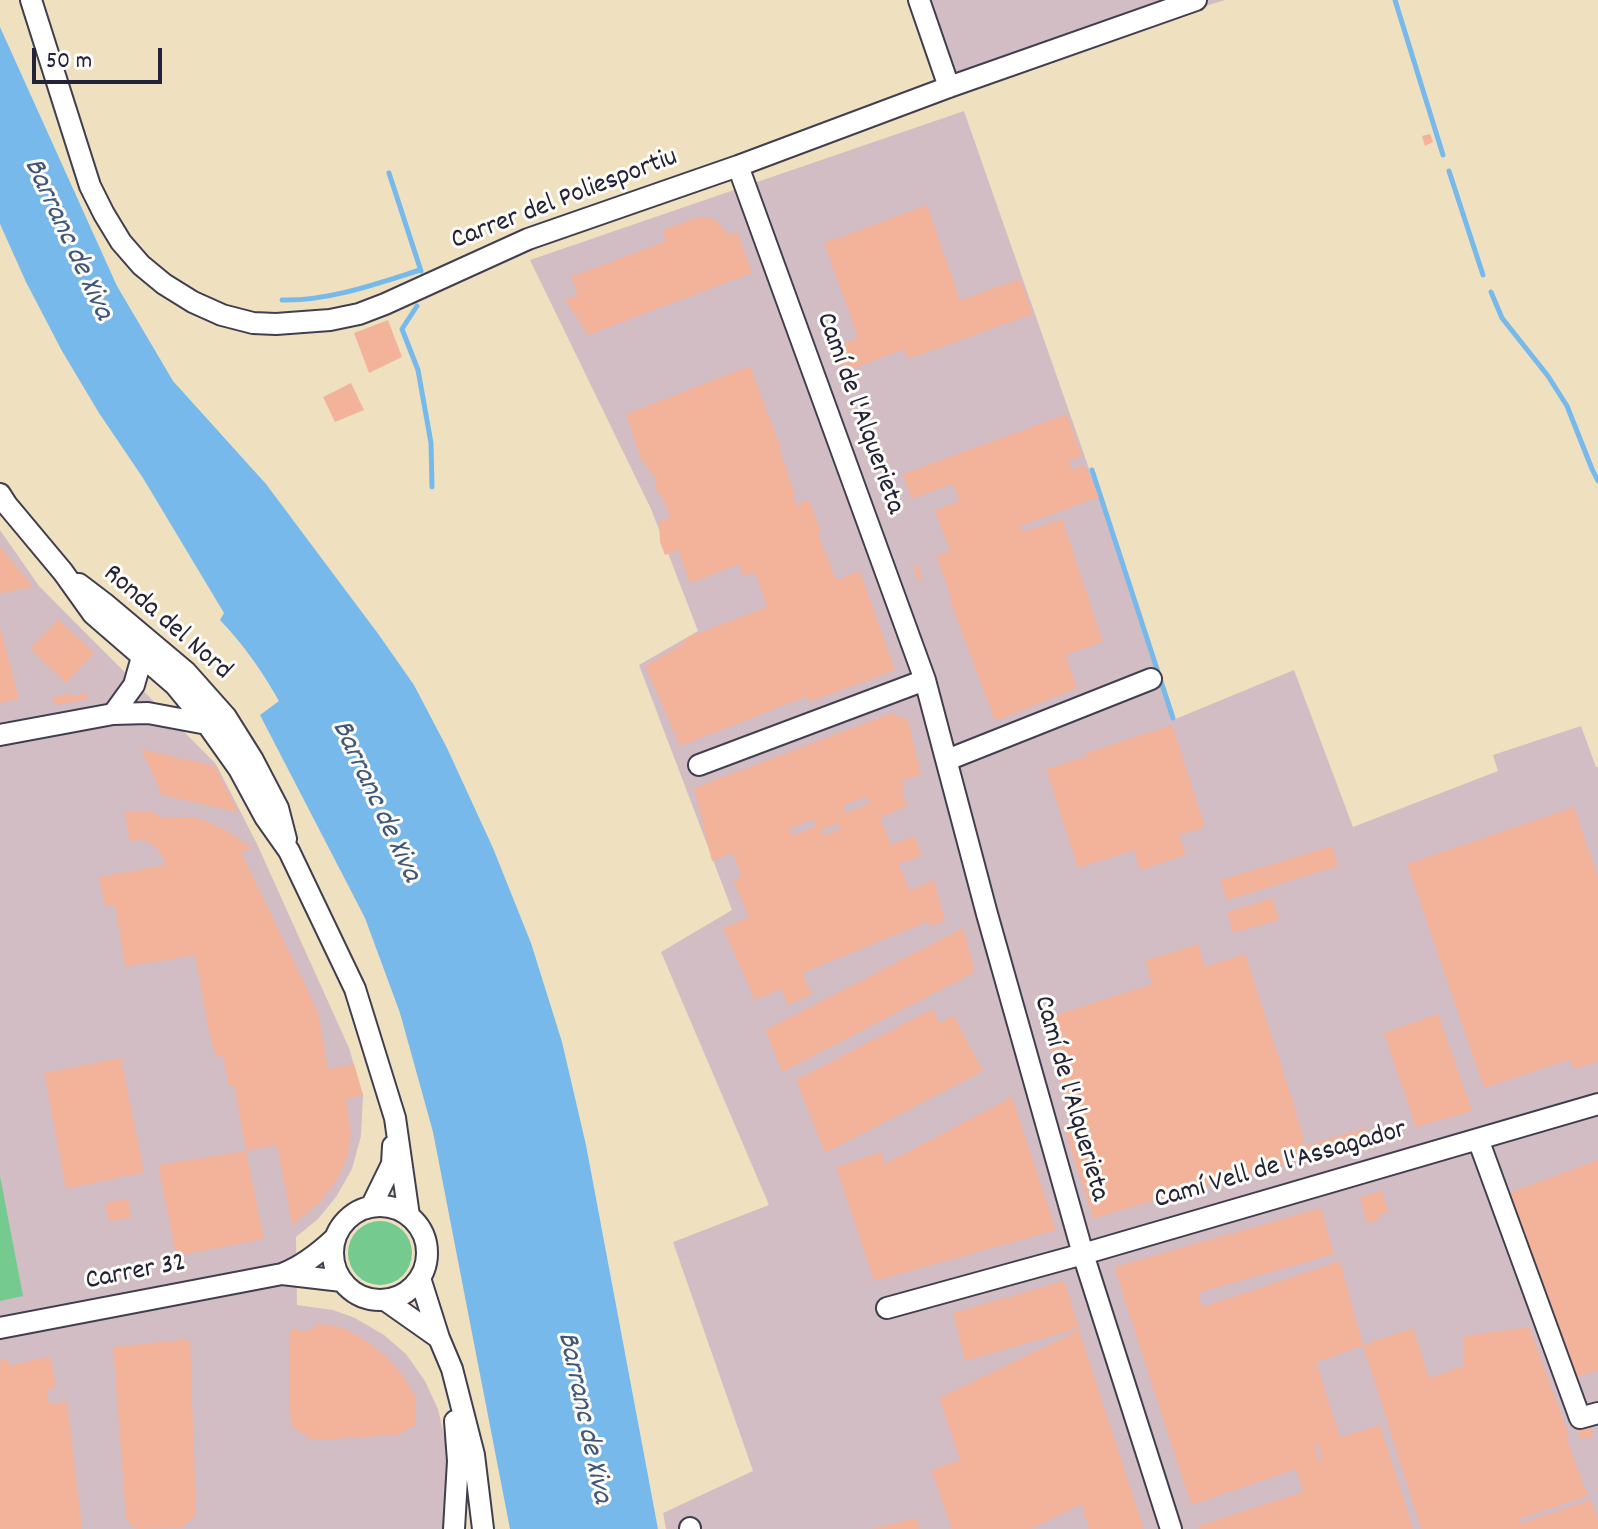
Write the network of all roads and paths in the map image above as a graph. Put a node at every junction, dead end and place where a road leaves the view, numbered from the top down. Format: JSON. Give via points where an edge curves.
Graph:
{"nodes":[{"id":1,"x":31,"y":0,"type":"edge"},
{"id":2,"x":919,"y":0,"type":"edge"},
{"id":3,"x":1196,"y":0,"type":"edge"},
{"id":4,"x":949,"y":87,"type":"junction"},
{"id":5,"x":738,"y":166,"type":"junction"},
{"id":6,"x":0,"y":494,"type":"edge"},
{"id":7,"x":63,"y":572,"type":"junction"},
{"id":8,"x":142,"y":657,"type":"junction"},
{"id":9,"x":1151,"y":679,"type":"dead end"},
{"id":10,"x":925,"y":680,"type":"junction"},
{"id":11,"x":113,"y":714,"type":"junction"},
{"id":12,"x":207,"y":724,"type":"junction"},
{"id":13,"x":0,"y":735,"type":"edge"},
{"id":14,"x":947,"y":760,"type":"junction"},
{"id":15,"x":699,"y":765,"type":"dead end"},
{"id":16,"x":289,"y":851,"type":"junction"},
{"id":17,"x":1598,"y":1104,"type":"edge"},
{"id":18,"x":395,"y":1118,"type":"junction"},
{"id":19,"x":1478,"y":1139,"type":"junction"},
{"id":20,"x":371,"y":1207,"type":"junction"},
{"id":21,"x":409,"y":1216,"type":"junction"},
{"id":22,"x":335,"y":1238,"type":"junction"},
{"id":23,"x":1083,"y":1254,"type":"junction"},
{"id":24,"x":282,"y":1274,"type":"junction"},
{"id":25,"x":420,"y":1278,"type":"junction"},
{"id":26,"x":342,"y":1281,"type":"junction"},
{"id":27,"x":385,"y":1300,"type":"junction"},
{"id":28,"x":887,"y":1308,"type":"dead end"},
{"id":29,"x":0,"y":1328,"type":"edge"},
{"id":30,"x":439,"y":1338,"type":"junction"},
{"id":31,"x":452,"y":1369,"type":"junction"},
{"id":32,"x":1598,"y":1413,"type":"edge"},
{"id":33,"x":454,"y":1529,"type":"edge"},
{"id":34,"x":483,"y":1529,"type":"edge"},
{"id":35,"x":1171,"y":1529,"type":"edge"}],
"edges":[{"from":1,"to":5,"type":"street","name":"Carrer del Poliesportiu","via":[[90,186],[121,242],[141,265],[183,296],[253,323],[359,314],[528,239]]},
{"from":2,"to":4,"type":"street"},
{"from":3,"to":4,"type":"street","name":"Carrer del Poliesportiu"},
{"from":4,"to":5,"type":"street","name":"Carrer del Poliesportiu"},
{"from":5,"to":10,"type":"street","name":"Camí de l'Alquerieta"},
{"from":6,"to":7,"type":"street","name":"Ronda del Nord"},
{"from":7,"to":8,"type":"street","name":"Ronda del Nord","via":[[93,614]]},
{"from":7,"to":16,"type":"street","name":"Ronda del Nord","via":[[186,672],[226,717],[278,808]]},
{"from":8,"to":11,"type":"street","via":[[134,685]]},
{"from":8,"to":12,"type":"street","name":"Ronda del Nord","via":[[175,685]]},
{"from":9,"to":14,"type":"street"},
{"from":10,"to":14,"type":"street","name":"Camí de l'Alquerieta"},
{"from":10,"to":15,"type":"street"},
{"from":11,"to":12,"type":"street","via":[[148,713]]},
{"from":11,"to":13,"type":"street"},
{"from":12,"to":16,"type":"street","name":"Ronda del Nord"},
{"from":14,"to":23,"type":"street","name":"Camí de l'Alquerieta"},
{"from":16,"to":18,"type":"street","name":"Ronda del Nord","via":[[355,989]]},
{"from":17,"to":19,"type":"street","name":"Camí Vell de l'Assagador"},
{"from":18,"to":20,"type":"street","name":"Ronda del Nord","via":[[392,1164]]},
{"from":18,"to":21,"type":"street","name":"Ronda del Nord"},
{"from":19,"to":23,"type":"street","name":"Camí Vell de l'Assagador"},
{"from":19,"to":32,"type":"street","via":[[1580,1418]]},
{"from":20,"to":21,"type":"street"},
{"from":20,"to":22,"type":"street","via":[[349,1217]]},
{"from":21,"to":25,"type":"street","via":[[425,1238]]},
{"from":22,"to":24,"type":"street","name":"Carrer 32"},
{"from":22,"to":26,"type":"street","via":[[335,1268]]},
{"from":23,"to":28,"type":"street","name":"Camí Vell de l'Assagador"},
{"from":23,"to":35,"type":"street","name":"Camí de l'Alquerieta"},
{"from":24,"to":26,"type":"street","name":"Carrer 32"},
{"from":24,"to":29,"type":"street","name":"Carrer 32"},
{"from":25,"to":27,"type":"street","via":[[411,1289]]},
{"from":25,"to":30,"type":"street"},
{"from":26,"to":27,"type":"street","via":[[369,1299]]},
{"from":27,"to":30,"type":"street"},
{"from":30,"to":31,"type":"street"},
{"from":31,"to":33,"type":"street","via":[[458,1461]]},
{"from":31,"to":34,"type":"street","via":[[474,1455]]}]}
